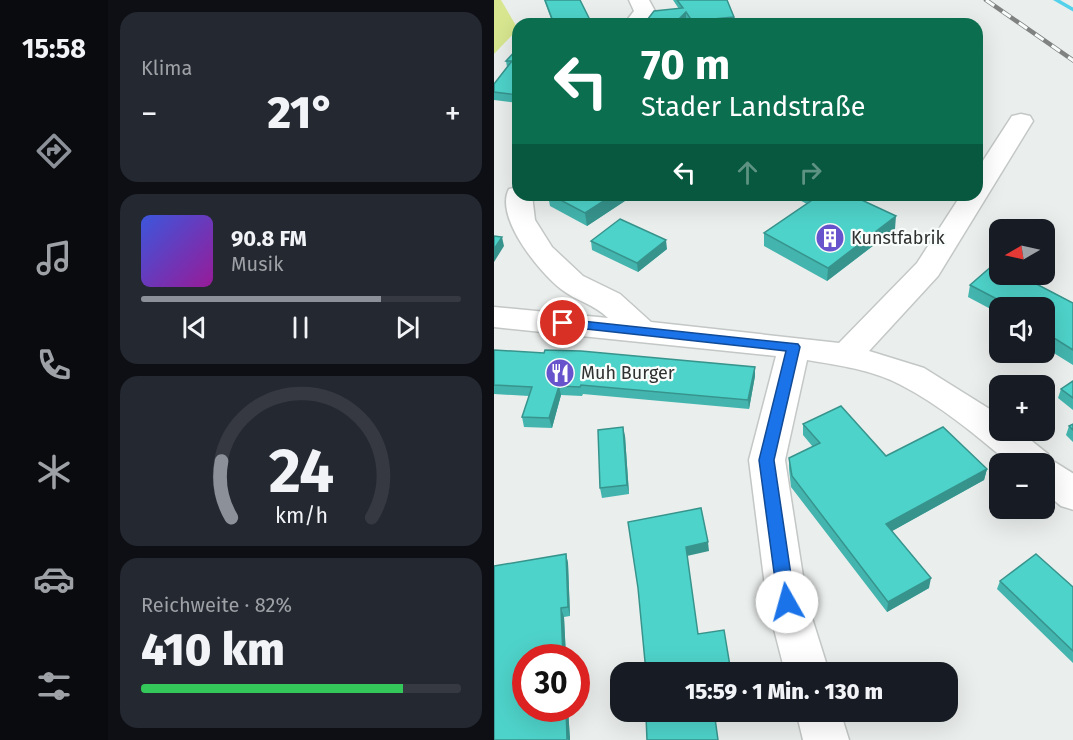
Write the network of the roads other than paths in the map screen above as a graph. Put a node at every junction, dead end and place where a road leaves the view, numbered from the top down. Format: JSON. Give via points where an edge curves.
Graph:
{"nodes":[{"id":1,"x":639,"y":0,"type":"edge"},
{"id":2,"x":639,"y":18,"type":"edge"},
{"id":3,"x":1021,"y":121,"type":"dead end"},
{"id":4,"x":983,"y":181,"type":"edge"},
{"id":5,"x":519,"y":201,"type":"edge"},
{"id":6,"x":970,"y":201,"type":"edge"},
{"id":7,"x":494,"y":316,"type":"edge"},
{"id":8,"x":640,"y":330,"type":"junction"},
{"id":9,"x":794,"y":347,"type":"junction"},
{"id":10,"x":846,"y":355,"type":"junction"},
{"id":11,"x":1022,"y":453,"type":"edge"},
{"id":12,"x":1055,"y":480,"type":"edge"},
{"id":13,"x":1073,"y":495,"type":"edge"},
{"id":14,"x":804,"y":662,"type":"edge"},
{"id":15,"x":821,"y":722,"type":"edge"},
{"id":16,"x":826,"y":740,"type":"edge"}],
"edges":[{"from":1,"to":2,"type":"street","via":[[645,10]]},
{"from":3,"to":4,"type":"street"},
{"from":5,"to":8,"type":"street","via":[[521,220],[540,253],[572,283],[609,301]]},
{"from":6,"to":10,"type":"street","via":[[928,269]]},
{"from":7,"to":8,"type":"street"},
{"from":8,"to":9,"type":"street"},
{"from":9,"to":10,"type":"street"},
{"from":9,"to":14,"type":"street","via":[[767,460],[787,602]]},
{"from":10,"to":11,"type":"street","via":[[912,376],[984,422]]},
{"from":12,"to":13,"type":"street"},
{"from":15,"to":16,"type":"street"}]}
